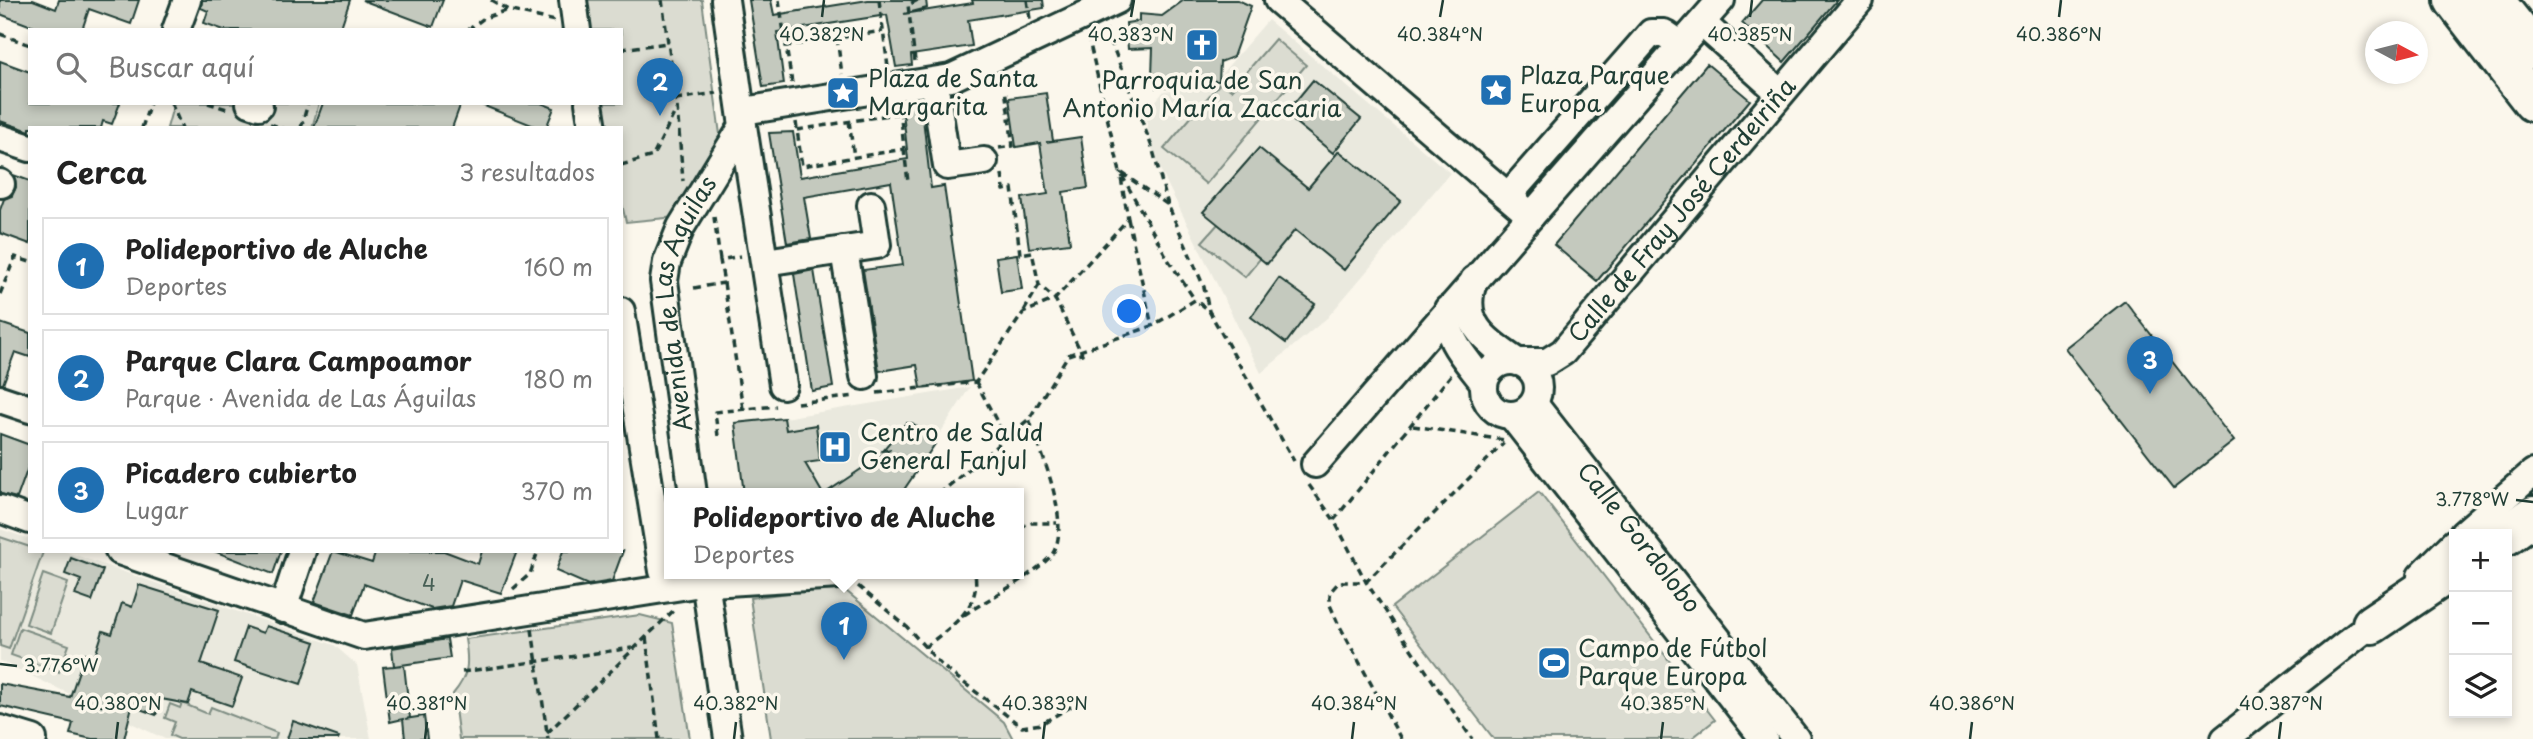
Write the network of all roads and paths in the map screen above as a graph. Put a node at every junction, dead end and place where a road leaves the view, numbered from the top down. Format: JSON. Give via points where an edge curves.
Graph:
{"nodes":[{"id":1,"x":187,"y":0,"type":"edge"},
{"id":2,"x":491,"y":0,"type":"edge"},
{"id":3,"x":662,"y":0,"type":"edge"},
{"id":4,"x":725,"y":0,"type":"edge"},
{"id":5,"x":779,"y":0,"type":"edge"},
{"id":6,"x":879,"y":0,"type":"edge"},
{"id":7,"x":918,"y":0,"type":"edge"},
{"id":8,"x":1027,"y":0,"type":"edge"},
{"id":9,"x":1278,"y":0,"type":"edge"},
{"id":10,"x":1721,"y":0,"type":"edge"},
{"id":11,"x":1860,"y":0,"type":"edge"},
{"id":12,"x":2454,"y":0,"type":"edge"},
{"id":13,"x":2494,"y":0,"type":"edge"},
{"id":14,"x":1099,"y":9,"type":"edge"},
{"id":15,"x":508,"y":10,"type":"junction"},
{"id":16,"x":571,"y":17,"type":"edge"},
{"id":17,"x":1031,"y":21,"type":"dead end"},
{"id":18,"x":1702,"y":23,"type":"junction"},
{"id":19,"x":177,"y":28,"type":"edge"},
{"id":20,"x":471,"y":28,"type":"edge"},
{"id":21,"x":883,"y":31,"type":"junction"},
{"id":22,"x":0,"y":34,"type":"edge"},
{"id":23,"x":836,"y":38,"type":"junction"},
{"id":24,"x":668,"y":43,"type":"junction"},
{"id":25,"x":28,"y":44,"type":"edge"},
{"id":26,"x":1681,"y":44,"type":"junction"},
{"id":27,"x":786,"y":46,"type":"junction"},
{"id":28,"x":623,"y":49,"type":"edge"},
{"id":29,"x":2533,"y":49,"type":"edge"},
{"id":30,"x":889,"y":73,"type":"dead end"},
{"id":31,"x":925,"y":76,"type":"junction"},
{"id":32,"x":842,"y":79,"type":"dead end"},
{"id":33,"x":792,"y":85,"type":"dead end"},
{"id":34,"x":1005,"y":89,"type":"dead end"},
{"id":35,"x":719,"y":93,"type":"dead end"},
{"id":36,"x":1780,"y":93,"type":"junction"},
{"id":37,"x":676,"y":99,"type":"junction"},
{"id":38,"x":900,"y":99,"type":"dead end"},
{"id":39,"x":2533,"y":102,"type":"edge"},
{"id":40,"x":149,"y":105,"type":"edge"},
{"id":41,"x":172,"y":105,"type":"edge"},
{"id":42,"x":307,"y":105,"type":"edge"},
{"id":43,"x":589,"y":105,"type":"edge"},
{"id":44,"x":677,"y":106,"type":"junction"},
{"id":45,"x":901,"y":113,"type":"junction"},
{"id":46,"x":795,"y":114,"type":"dead end"},
{"id":47,"x":848,"y":114,"type":"dead end"},
{"id":48,"x":743,"y":118,"type":"junction"},
{"id":49,"x":849,"y":121,"type":"junction"},
{"id":50,"x":143,"y":126,"type":"edge"},
{"id":51,"x":181,"y":126,"type":"edge"},
{"id":52,"x":302,"y":126,"type":"edge"},
{"id":53,"x":593,"y":126,"type":"edge"},
{"id":54,"x":797,"y":130,"type":"junction"},
{"id":55,"x":0,"y":138,"type":"edge"},
{"id":56,"x":28,"y":147,"type":"edge"},
{"id":57,"x":905,"y":149,"type":"junction"},
{"id":58,"x":854,"y":157,"type":"junction"},
{"id":59,"x":995,"y":160,"type":"junction"},
{"id":60,"x":623,"y":164,"type":"edge"},
{"id":61,"x":1120,"y":172,"type":"junction"},
{"id":62,"x":908,"y":182,"type":"dead end"},
{"id":63,"x":684,"y":194,"type":"dead end"},
{"id":64,"x":1508,"y":196,"type":"junction"},
{"id":65,"x":871,"y":205,"type":"dead end"},
{"id":66,"x":1168,"y":205,"type":"junction"},
{"id":67,"x":713,"y":211,"type":"dead end"},
{"id":68,"x":1531,"y":216,"type":"junction"},
{"id":69,"x":1128,"y":219,"type":"junction"},
{"id":70,"x":845,"y":250,"type":"junction"},
{"id":71,"x":754,"y":259,"type":"junction"},
{"id":72,"x":720,"y":260,"type":"junction"},
{"id":73,"x":28,"y":261,"type":"edge"},
{"id":74,"x":1475,"y":277,"type":"junction"},
{"id":75,"x":724,"y":283,"type":"junction"},
{"id":76,"x":1039,"y":285,"type":"junction"},
{"id":77,"x":694,"y":288,"type":"dead end"},
{"id":78,"x":0,"y":294,"type":"edge"},
{"id":79,"x":1055,"y":299,"type":"junction"},
{"id":80,"x":1195,"y":300,"type":"junction"},
{"id":81,"x":1448,"y":309,"type":"junction"},
{"id":82,"x":1209,"y":311,"type":"junction"},
{"id":83,"x":1023,"y":313,"type":"junction"},
{"id":84,"x":1152,"y":326,"type":"junction"},
{"id":85,"x":623,"y":336,"type":"edge"},
{"id":86,"x":1068,"y":355,"type":"junction"},
{"id":87,"x":1465,"y":356,"type":"junction"},
{"id":88,"x":1517,"y":361,"type":"junction"},
{"id":89,"x":864,"y":376,"type":"dead end"},
{"id":90,"x":976,"y":382,"type":"junction"},
{"id":91,"x":1484,"y":383,"type":"junction"},
{"id":92,"x":792,"y":397,"type":"junction"},
{"id":93,"x":628,"y":398,"type":"edge"},
{"id":94,"x":0,"y":399,"type":"edge"},
{"id":95,"x":806,"y":402,"type":"junction"},
{"id":96,"x":28,"y":409,"type":"edge"},
{"id":97,"x":743,"y":409,"type":"junction"},
{"id":98,"x":1029,"y":419,"type":"junction"},
{"id":99,"x":1518,"y":422,"type":"junction"},
{"id":100,"x":1413,"y":426,"type":"junction"},
{"id":101,"x":718,"y":436,"type":"dead end"},
{"id":102,"x":1005,"y":437,"type":"junction"},
{"id":103,"x":1304,"y":466,"type":"junction"},
{"id":104,"x":2533,"y":473,"type":"edge"},
{"id":105,"x":692,"y":488,"type":"edge"},
{"id":106,"x":946,"y":488,"type":"edge"},
{"id":107,"x":2533,"y":495,"type":"edge"},
{"id":108,"x":0,"y":509,"type":"edge"},
{"id":109,"x":2533,"y":516,"type":"edge"},
{"id":110,"x":28,"y":519,"type":"edge"},
{"id":111,"x":1334,"y":520,"type":"junction"},
{"id":112,"x":1057,"y":523,"type":"junction"},
{"id":113,"x":1024,"y":525,"type":"edge"},
{"id":114,"x":2469,"y":529,"type":"edge"},
{"id":115,"x":2489,"y":529,"type":"edge"},
{"id":116,"x":2512,"y":531,"type":"edge"},
{"id":117,"x":2449,"y":548,"type":"edge"},
{"id":118,"x":125,"y":553,"type":"edge"},
{"id":119,"x":301,"y":553,"type":"edge"},
{"id":120,"x":537,"y":553,"type":"edge"},
{"id":121,"x":2449,"y":562,"type":"edge"},
{"id":122,"x":664,"y":572,"type":"edge"},
{"id":123,"x":2449,"y":572,"type":"edge"},
{"id":124,"x":1024,"y":575,"type":"edge"},
{"id":125,"x":795,"y":579,"type":"edge"},
{"id":126,"x":851,"y":579,"type":"edge"},
{"id":127,"x":975,"y":579,"type":"edge"},
{"id":128,"x":1017,"y":579,"type":"edge"},
{"id":129,"x":701,"y":581,"type":"edge"},
{"id":130,"x":1366,"y":582,"type":"junction"},
{"id":131,"x":508,"y":593,"type":"dead end"},
{"id":132,"x":678,"y":606,"type":"dead end"},
{"id":133,"x":283,"y":609,"type":"junction"},
{"id":134,"x":964,"y":615,"type":"junction"},
{"id":135,"x":531,"y":624,"type":"dead end"},
{"id":136,"x":2372,"y":624,"type":"junction"},
{"id":137,"x":646,"y":637,"type":"junction"},
{"id":138,"x":925,"y":647,"type":"junction"},
{"id":139,"x":635,"y":648,"type":"junction"},
{"id":140,"x":537,"y":662,"type":"junction"},
{"id":141,"x":462,"y":673,"type":"dead end"},
{"id":142,"x":1089,"y":696,"type":"dead end"},
{"id":143,"x":0,"y":729,"type":"edge"},
{"id":144,"x":547,"y":733,"type":"junction"},
{"id":145,"x":33,"y":739,"type":"edge"},
{"id":146,"x":548,"y":739,"type":"edge"},
{"id":147,"x":659,"y":739,"type":"edge"},
{"id":148,"x":729,"y":739,"type":"edge"},
{"id":149,"x":1401,"y":739,"type":"edge"},
{"id":150,"x":1472,"y":739,"type":"edge"},
{"id":151,"x":1764,"y":739,"type":"edge"},
{"id":152,"x":1796,"y":739,"type":"edge"},
{"id":153,"x":2225,"y":739,"type":"edge"}],
"edges":[{"from":1,"to":19,"type":"street"},
{"from":2,"to":15,"type":"path"},
{"from":3,"to":24,"type":"path"},
{"from":4,"to":48,"type":"street","name":"Avenida de Las Águilas"},
{"from":5,"to":27,"type":"path"},
{"from":6,"to":21,"type":"path"},
{"from":7,"to":31,"type":"path","via":[[908,5]]},
{"from":8,"to":17,"type":"path"},
{"from":9,"to":64,"type":"street"},
{"from":10,"to":18,"type":"street"},
{"from":11,"to":36,"type":"street","name":"Calle de Fray José Cerdeiriña"},
{"from":12,"to":39,"type":"highway"},
{"from":13,"to":29,"type":"highway"},
{"from":14,"to":31,"type":"street","via":[[1002,57]]},
{"from":14,"to":61,"type":"path","via":[[1090,54]]},
{"from":14,"to":66,"type":"path","via":[[1152,147]]},
{"from":15,"to":16,"type":"path"},
{"from":15,"to":20,"type":"path"},
{"from":18,"to":26,"type":"street"},
{"from":18,"to":36,"type":"street"},
{"from":21,"to":23,"type":"path"},
{"from":21,"to":30,"type":"path"},
{"from":22,"to":25,"type":"path"},
{"from":23,"to":27,"type":"path"},
{"from":23,"to":32,"type":"path"},
{"from":24,"to":28,"type":"path"},
{"from":24,"to":37,"type":"path"},
{"from":26,"to":64,"type":"street","via":[[1664,33],[1651,33]]},
{"from":26,"to":68,"type":"street"},
{"from":27,"to":33,"type":"path"},
{"from":31,"to":48,"type":"street"},
{"from":31,"to":59,"type":"street","via":[[947,166]]},
{"from":34,"to":59,"type":"path","via":[[1013,146]]},
{"from":35,"to":37,"type":"path"},
{"from":36,"to":88,"type":"street","name":"Calle de Fray José Cerdeiriña","via":[[1563,352],[1547,362]]},
{"from":37,"to":44,"type":"path"},
{"from":38,"to":45,"type":"path"},
{"from":40,"to":50,"type":"path"},
{"from":41,"to":51,"type":"path"},
{"from":42,"to":52,"type":"path"},
{"from":43,"to":53,"type":"street"},
{"from":44,"to":60,"type":"path","via":[[653,156]]},
{"from":44,"to":63,"type":"path"},
{"from":45,"to":49,"type":"path"},
{"from":45,"to":57,"type":"path"},
{"from":46,"to":54,"type":"path"},
{"from":47,"to":49,"type":"path"},
{"from":48,"to":71,"type":"street","name":"Avenida de Las Águilas"},
{"from":48,"to":105,"type":"street","name":"Avenida de Las Águilas","via":[[681,227],[665,273]]},
{"from":49,"to":54,"type":"path"},
{"from":49,"to":58,"type":"path"},
{"from":54,"to":58,"type":"path","via":[[802,166]]},
{"from":55,"to":56,"type":"street"},
{"from":57,"to":58,"type":"path"},
{"from":57,"to":62,"type":"path"},
{"from":59,"to":76,"type":"path","via":[[1004,190],[1012,188],[1020,254],[1032,252]]},
{"from":61,"to":66,"type":"path"},
{"from":61,"to":69,"type":"path"},
{"from":61,"to":80,"type":"path"},
{"from":64,"to":68,"type":"street"},
{"from":65,"to":70,"type":"street","via":[[877,245]]},
{"from":66,"to":82,"type":"path","via":[[1204,287]]},
{"from":67,"to":72,"type":"path"},
{"from":68,"to":74,"type":"street"},
{"from":69,"to":79,"type":"path"},
{"from":69,"to":84,"type":"path"},
{"from":70,"to":71,"type":"street"},
{"from":70,"to":89,"type":"street"},
{"from":71,"to":72,"type":"path"},
{"from":71,"to":92,"type":"street","name":"Avenida de Las Águilas"},
{"from":72,"to":75,"type":"path"},
{"from":73,"to":78,"type":"path","via":[[15,257]]},
{"from":74,"to":81,"type":"street"},
{"from":74,"to":88,"type":"street","via":[[1468,295],[1471,321]]},
{"from":75,"to":77,"type":"path"},
{"from":75,"to":97,"type":"path"},
{"from":76,"to":79,"type":"path"},
{"from":76,"to":83,"type":"path"},
{"from":79,"to":83,"type":"path"},
{"from":79,"to":86,"type":"path","via":[[1082,354]]},
{"from":80,"to":82,"type":"path"},
{"from":80,"to":84,"type":"path"},
{"from":81,"to":87,"type":"street","via":[[1448,330]]},
{"from":81,"to":103,"type":"street"},
{"from":82,"to":103,"type":"path"},
{"from":83,"to":90,"type":"path"},
{"from":84,"to":86,"type":"path"},
{"from":85,"to":93,"type":"street","name":"Avenida de Las Águilas"},
{"from":86,"to":98,"type":"path"},
{"from":87,"to":91,"type":"street"},
{"from":87,"to":100,"type":"path"},
{"from":88,"to":91,"type":"street","via":[[1499,363]]},
{"from":88,"to":99,"type":"street","via":[[1526,365],[1538,387]]},
{"from":90,"to":95,"type":"path"},
{"from":90,"to":102,"type":"path"},
{"from":91,"to":99,"type":"street","via":[[1490,406]]},
{"from":92,"to":95,"type":"path"},
{"from":92,"to":95,"type":"path"},
{"from":92,"to":97,"type":"path"},
{"from":93,"to":122,"type":"street","name":"Avenida de Las Águilas"},
{"from":94,"to":96,"type":"street"},
{"from":97,"to":101,"type":"path","via":[[715,412]]},
{"from":98,"to":102,"type":"path"},
{"from":98,"to":112,"type":"path","via":[[1054,488]]},
{"from":99,"to":100,"type":"path"},
{"from":99,"to":130,"type":"path"},
{"from":99,"to":151,"type":"street","name":"Calle Gordolobo"},
{"from":99,"to":152,"type":"street","name":"Calle Gordolobo"},
{"from":100,"to":111,"type":"path"},
{"from":102,"to":106,"type":"path"},
{"from":103,"to":111,"type":"path"},
{"from":104,"to":114,"type":"street"},
{"from":107,"to":115,"type":"street"},
{"from":108,"to":110,"type":"street"},
{"from":109,"to":116,"type":"highway"},
{"from":111,"to":130,"type":"path"},
{"from":112,"to":113,"type":"path"},
{"from":112,"to":124,"type":"path","via":[[1058,539],[1050,557]]},
{"from":117,"to":136,"type":"street"},
{"from":118,"to":133,"type":"street"},
{"from":119,"to":133,"type":"street"},
{"from":120,"to":131,"type":"path","via":[[530,574]]},
{"from":121,"to":136,"type":"street"},
{"from":123,"to":136,"type":"highway"},
{"from":125,"to":129,"type":"street","via":[[740,584]]},
{"from":126,"to":138,"type":"path"},
{"from":127,"to":134,"type":"path","via":[[974,598]]},
{"from":128,"to":134,"type":"path"},
{"from":129,"to":133,"type":"street","via":[[364,636]]},
{"from":129,"to":148,"type":"street"},
{"from":130,"to":149,"type":"path","via":[[1334,585],[1330,605]]},
{"from":130,"to":150,"type":"path"},
{"from":132,"to":137,"type":"path"},
{"from":134,"to":138,"type":"path"},
{"from":135,"to":140,"type":"path"},
{"from":136,"to":153,"type":"street"},
{"from":137,"to":139,"type":"path"},
{"from":137,"to":147,"type":"path"},
{"from":138,"to":142,"type":"path","via":[[942,666],[1022,727],[1041,723]]},
{"from":139,"to":140,"type":"path"},
{"from":139,"to":144,"type":"path"},
{"from":140,"to":141,"type":"path"},
{"from":140,"to":144,"type":"path"},
{"from":143,"to":145,"type":"street"},
{"from":144,"to":146,"type":"path"}]}
